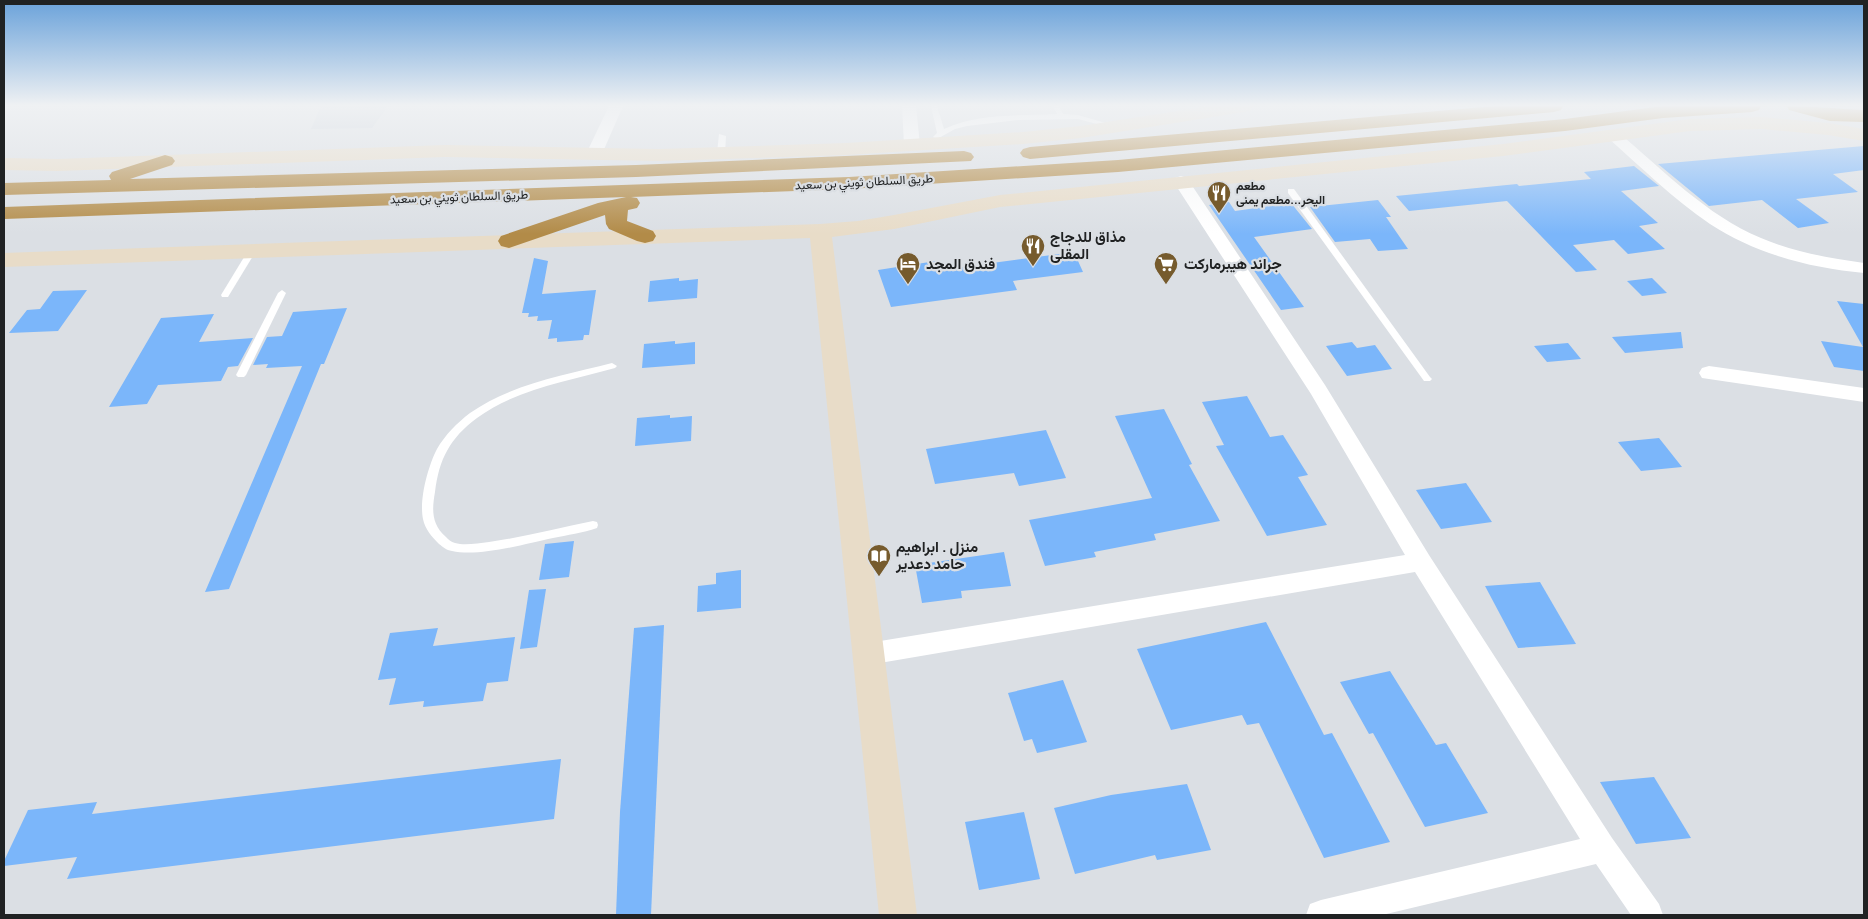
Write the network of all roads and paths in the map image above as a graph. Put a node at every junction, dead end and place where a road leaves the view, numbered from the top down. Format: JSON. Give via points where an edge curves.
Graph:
{"nodes":[{"id":1,"x":337,"y":149,"type":"edge"},
{"id":2,"x":416,"y":149,"type":"edge"},
{"id":3,"x":596,"y":149,"type":"edge"},
{"id":4,"x":659,"y":149,"type":"edge"},
{"id":5,"x":774,"y":149,"type":"edge"},
{"id":6,"x":822,"y":149,"type":"edge"},
{"id":7,"x":1076,"y":149,"type":"edge"},
{"id":8,"x":1305,"y":149,"type":"edge"},
{"id":9,"x":1501,"y":149,"type":"edge"},
{"id":10,"x":1629,"y":149,"type":"edge"},
{"id":11,"x":235,"y":152,"type":"junction"},
{"id":12,"x":445,"y":152,"type":"junction"},
{"id":13,"x":594,"y":154,"type":"junction"},
{"id":14,"x":165,"y":161,"type":"junction"},
{"id":15,"x":4,"y":164,"type":"edge"},
{"id":16,"x":25,"y":164,"type":"junction"},
{"id":17,"x":1118,"y":166,"type":"junction"},
{"id":18,"x":1181,"y":181,"type":"junction"},
{"id":19,"x":10,"y":189,"type":"edge"},
{"id":20,"x":1291,"y":191,"type":"dead end"},
{"id":21,"x":619,"y":204,"type":"junction"},
{"id":22,"x":4,"y":213,"type":"edge"},
{"id":23,"x":820,"y":230,"type":"junction"},
{"id":24,"x":645,"y":236,"type":"junction"},
{"id":25,"x":509,"y":241,"type":"junction"},
{"id":26,"x":252,"y":251,"type":"junction"},
{"id":27,"x":4,"y":260,"type":"edge"},
{"id":28,"x":1864,"y":268,"type":"edge"},
{"id":29,"x":282,"y":293,"type":"dead end"},
{"id":30,"x":224,"y":296,"type":"dead end"},
{"id":31,"x":612,"y":366,"type":"dead end"},
{"id":32,"x":1709,"y":373,"type":"dead end"},
{"id":33,"x":241,"y":375,"type":"dead end"},
{"id":34,"x":1427,"y":379,"type":"dead end"},
{"id":35,"x":1864,"y":395,"type":"edge"},
{"id":36,"x":593,"y":525,"type":"dead end"},
{"id":37,"x":1421,"y":562,"type":"junction"},
{"id":38,"x":868,"y":654,"type":"junction"},
{"id":39,"x":1602,"y":848,"type":"junction"},
{"id":40,"x":898,"y":915,"type":"edge"},
{"id":41,"x":1321,"y":915,"type":"edge"},
{"id":42,"x":1648,"y":915,"type":"edge"}],
"edges":[{"from":1,"to":11,"type":"street"},
{"from":2,"to":12,"type":"street"},
{"from":3,"to":13,"type":"street"},
{"from":4,"to":13,"type":"street"},
{"from":5,"to":6,"type":"street"},
{"from":7,"to":19,"type":"highway","name":"طريق السلطان ثويني بن سعيد","via":[[974,157],[636,171]]},
{"from":8,"to":17,"type":"highway","name":"طريق السلطان ثويني بن سعيد"},
{"from":9,"to":18,"type":"street"},
{"from":10,"to":28,"type":"street","via":[[1699,208],[1752,241],[1828,265]]},
{"from":11,"to":14,"type":"street"},
{"from":11,"to":16,"type":"street","via":[[81,158]]},
{"from":12,"to":13,"type":"street"},
{"from":12,"to":14,"type":"street"},
{"from":14,"to":16,"type":"street"},
{"from":14,"to":19,"type":"highway","via":[[110,178]]},
{"from":15,"to":16,"type":"street"},
{"from":17,"to":21,"type":"highway","via":[[1009,182],[644,200]]},
{"from":17,"to":22,"type":"highway","name":"طريق السلطان ثويني بن سعيد","via":[[849,183]]},
{"from":18,"to":23,"type":"street","via":[[1000,201],[867,226]]},
{"from":18,"to":37,"type":"street","via":[[1318,390]]},
{"from":20,"to":34,"type":"lane"},
{"from":21,"to":24,"type":"highway","via":[[617,224]]},
{"from":21,"to":25,"type":"highway"},
{"from":23,"to":24,"type":"street"},
{"from":23,"to":38,"type":"street"},
{"from":24,"to":25,"type":"street"},
{"from":25,"to":26,"type":"street"},
{"from":26,"to":27,"type":"street"},
{"from":26,"to":30,"type":"lane"},
{"from":29,"to":33,"type":"lane"},
{"from":31,"to":36,"type":"lane","via":[[509,396],[458,428],[442,449],[435,467],[426,516],[434,533],[450,548],[473,549]]},
{"from":32,"to":35,"type":"street"},
{"from":37,"to":38,"type":"street"},
{"from":37,"to":39,"type":"street"},
{"from":38,"to":40,"type":"street"},
{"from":39,"to":41,"type":"street"},
{"from":39,"to":42,"type":"street"}]}
